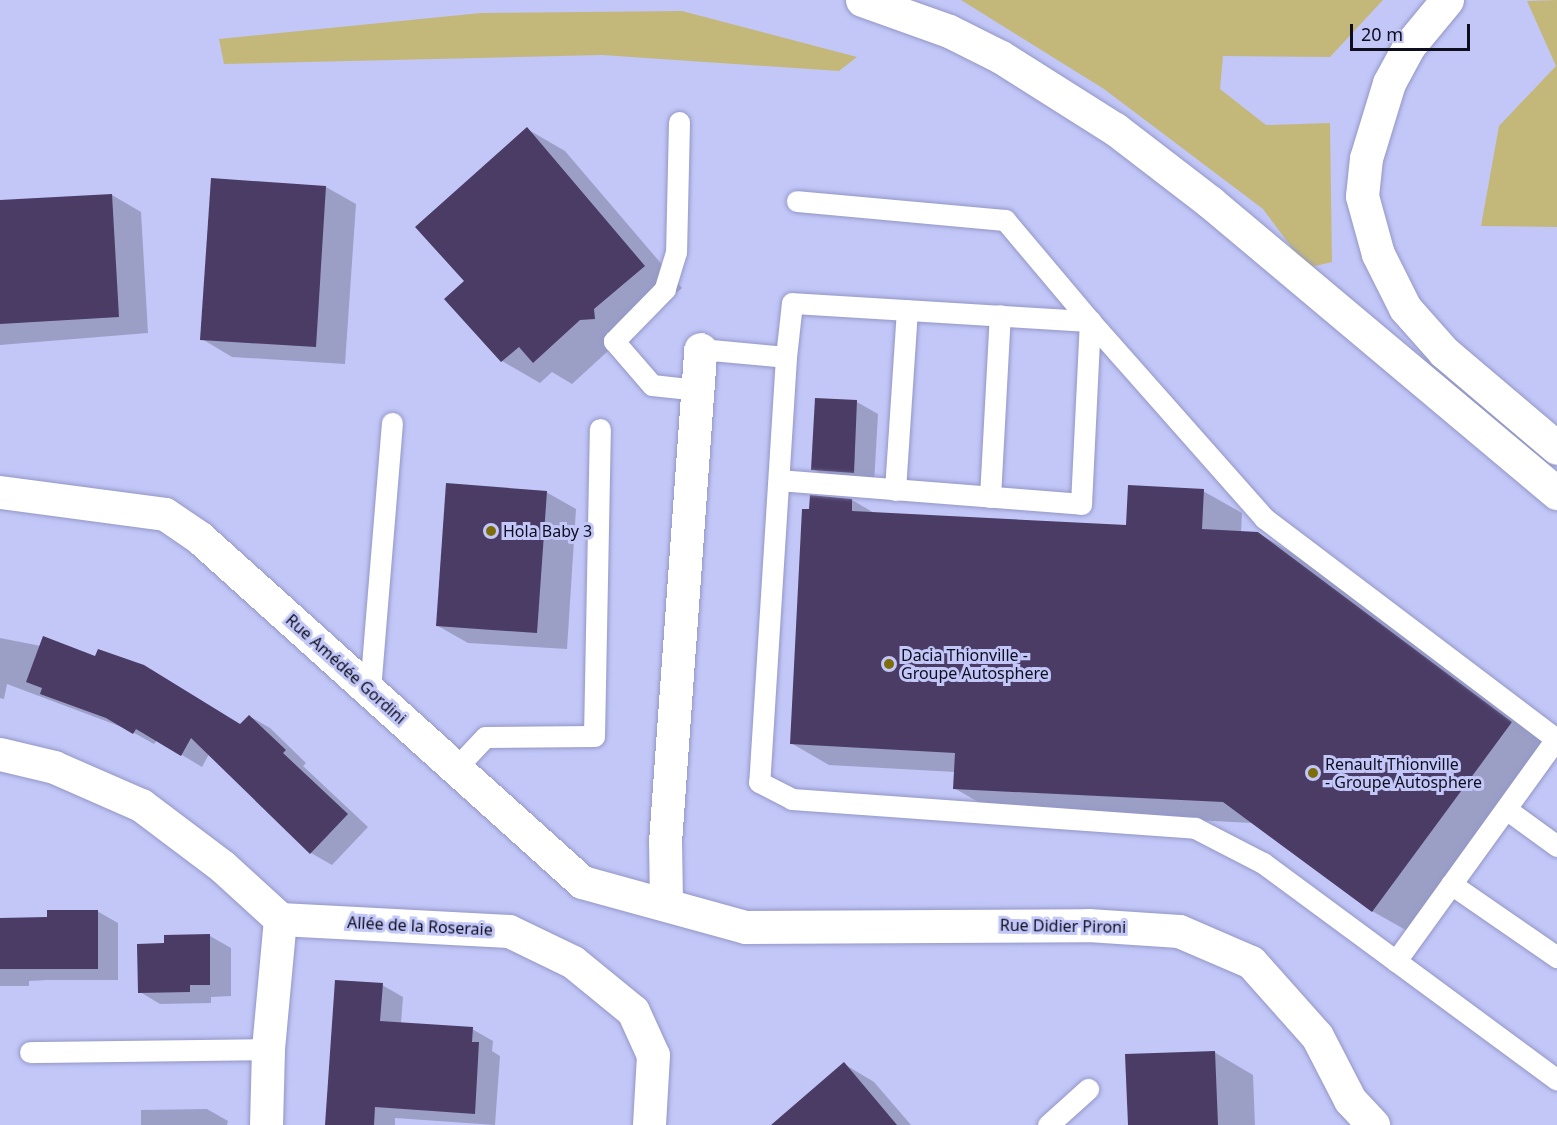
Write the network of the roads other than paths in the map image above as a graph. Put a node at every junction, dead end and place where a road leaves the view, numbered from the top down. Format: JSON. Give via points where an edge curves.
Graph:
{"nodes":[{"id":1,"x":862,"y":0,"type":"edge"},
{"id":2,"x":1447,"y":0,"type":"edge"},
{"id":3,"x":680,"y":122,"type":"dead end"},
{"id":4,"x":797,"y":201,"type":"dead end"},
{"id":5,"x":907,"y":310,"type":"junction"},
{"id":6,"x":1000,"y":315,"type":"junction"},
{"id":7,"x":1090,"y":321,"type":"junction"},
{"id":8,"x":700,"y":349,"type":"joint"},
{"id":9,"x":786,"y":357,"type":"junction"},
{"id":10,"x":697,"y":390,"type":"junction"},
{"id":11,"x":392,"y":423,"type":"dead end"},
{"id":12,"x":600,"y":429,"type":"dead end"},
{"id":13,"x":1557,"y":448,"type":"edge"},
{"id":14,"x":779,"y":480,"type":"junction"},
{"id":15,"x":895,"y":490,"type":"junction"},
{"id":16,"x":0,"y":492,"type":"edge"},
{"id":17,"x":1557,"y":493,"type":"edge"},
{"id":18,"x":990,"y":497,"type":"junction"},
{"id":19,"x":370,"y":690,"type":"junction"},
{"id":20,"x":0,"y":754,"type":"edge"},
{"id":21,"x":456,"y":768,"type":"junction"},
{"id":22,"x":1506,"y":809,"type":"junction"},
{"id":23,"x":1557,"y":846,"type":"edge"},
{"id":24,"x":1451,"y":884,"type":"junction"},
{"id":25,"x":666,"y":903,"type":"junction"},
{"id":26,"x":280,"y":919,"type":"junction"},
{"id":27,"x":1557,"y":957,"type":"edge"},
{"id":28,"x":1396,"y":961,"type":"junction"},
{"id":29,"x":267,"y":1049,"type":"junction"},
{"id":30,"x":30,"y":1052,"type":"dead end"},
{"id":31,"x":1557,"y":1080,"type":"edge"},
{"id":32,"x":1088,"y":1089,"type":"dead end"},
{"id":33,"x":266,"y":1125,"type":"edge"},
{"id":34,"x":649,"y":1125,"type":"edge"},
{"id":35,"x":1048,"y":1125,"type":"edge"},
{"id":36,"x":1373,"y":1125,"type":"edge"}],
"edges":[{"from":1,"to":17,"type":"main road","via":[[950,31],[1002,57],[1115,129],[1210,202]]},
{"from":2,"to":13,"type":"main road","via":[[1409,46],[1389,83],[1366,158],[1362,196],[1378,254],[1405,308],[1444,352]]},
{"from":3,"to":10,"type":"lane","via":[[676,252],[665,289],[614,341],[652,385]]},
{"from":4,"to":7,"type":"lane","via":[[1005,220]]},
{"from":5,"to":6,"type":"lane"},
{"from":5,"to":9,"type":"lane","via":[[792,303]]},
{"from":5,"to":15,"type":"lane"},
{"from":6,"to":7,"type":"lane"},
{"from":6,"to":18,"type":"lane"},
{"from":7,"to":18,"type":"lane","via":[[1082,504]]},
{"from":7,"to":22,"type":"lane","via":[[1264,518],[1556,739]]},
{"from":8,"to":9,"type":"lane"},
{"from":8,"to":10,"type":"main road"},
{"from":9,"to":14,"type":"lane"},
{"from":10,"to":25,"type":"main road","via":[[665,842]]},
{"from":11,"to":19,"type":"lane"},
{"from":12,"to":21,"type":"lane","via":[[594,736],[485,737]]},
{"from":14,"to":15,"type":"lane"},
{"from":14,"to":28,"type":"lane","via":[[759,782],[792,800],[1195,828],[1263,863]]},
{"from":15,"to":18,"type":"lane"},
{"from":16,"to":19,"type":"main road","name":"Rue Amédée Gordini","via":[[165,514],[200,538]]},
{"from":19,"to":21,"type":"main road","name":"Rue Amédée Gordini"},
{"from":20,"to":26,"type":"main road","via":[[54,767],[141,806],[222,866]]},
{"from":21,"to":25,"type":"main road","name":"Rue Amédée Gordini","via":[[582,882]]},
{"from":22,"to":23,"type":"lane"},
{"from":22,"to":24,"type":"lane"},
{"from":24,"to":27,"type":"lane"},
{"from":24,"to":28,"type":"lane"},
{"from":25,"to":36,"type":"main road","name":"Rue Didier Pironi","via":[[745,927],[1088,924],[1179,931],[1251,962],[1317,1036],[1350,1100]]},
{"from":26,"to":29,"type":"main road"},
{"from":26,"to":34,"type":"main road","name":"Allée de la Roseraie","via":[[509,931],[573,962],[633,1011],[653,1055]]},
{"from":28,"to":31,"type":"lane"},
{"from":29,"to":30,"type":"lane"},
{"from":29,"to":33,"type":"main road"},
{"from":32,"to":35,"type":"lane"}]}
